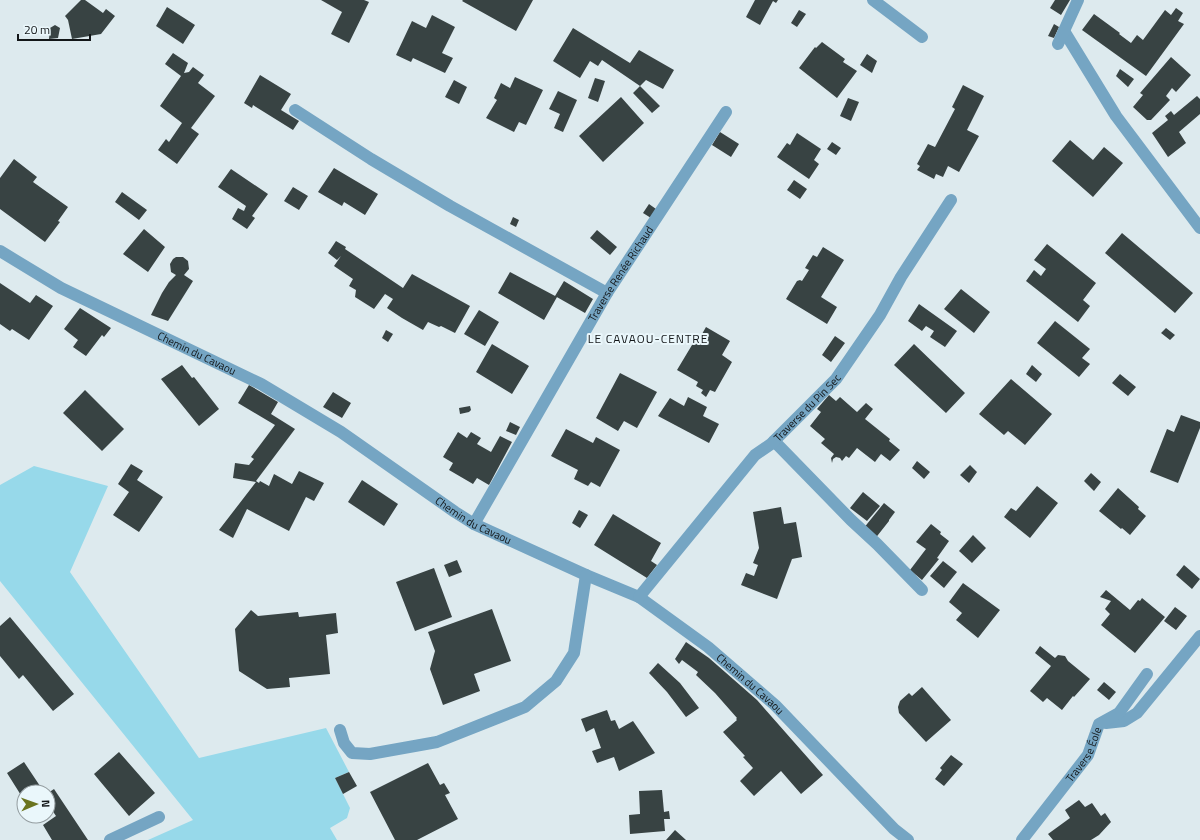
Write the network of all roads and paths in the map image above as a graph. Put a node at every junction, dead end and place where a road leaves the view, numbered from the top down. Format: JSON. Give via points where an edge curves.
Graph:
{"nodes":[{"id":1,"x":873,"y":0,"type":"edge"},
{"id":2,"x":1078,"y":0,"type":"edge"},
{"id":3,"x":1064,"y":31,"type":"junction"},
{"id":4,"x":922,"y":36,"type":"dead end"},
{"id":5,"x":1058,"y":44,"type":"dead end"},
{"id":6,"x":295,"y":110,"type":"dead end"},
{"id":7,"x":726,"y":112,"type":"dead end"},
{"id":8,"x":951,"y":200,"type":"dead end"},
{"id":9,"x":1200,"y":228,"type":"edge"},
{"id":10,"x":0,"y":251,"type":"edge"},
{"id":11,"x":606,"y":293,"type":"junction"},
{"id":12,"x":774,"y":440,"type":"junction"},
{"id":13,"x":474,"y":524,"type":"junction"},
{"id":14,"x":586,"y":575,"type":"junction"},
{"id":15,"x":922,"y":590,"type":"dead end"},
{"id":16,"x":639,"y":596,"type":"junction"},
{"id":17,"x":1200,"y":636,"type":"edge"},
{"id":18,"x":1148,"y":674,"type":"dead end"},
{"id":19,"x":1099,"y":724,"type":"junction"},
{"id":20,"x":340,"y":730,"type":"dead end"},
{"id":21,"x":159,"y":817,"type":"dead end"},
{"id":22,"x":110,"y":840,"type":"edge"},
{"id":23,"x":908,"y":840,"type":"edge"},
{"id":24,"x":1022,"y":840,"type":"edge"}],
"edges":[{"from":1,"to":4,"type":"street"},
{"from":2,"to":3,"type":"street"},
{"from":3,"to":5,"type":"street"},
{"from":3,"to":9,"type":"street","via":[[1116,116]]},
{"from":6,"to":11,"type":"street","via":[[443,202]]},
{"from":7,"to":11,"type":"street","name":"Traverse Renée Richaud"},
{"from":8,"to":12,"type":"street","name":"Traverse du Pin Sec","via":[[901,277],[880,315],[836,379]]},
{"from":10,"to":13,"type":"street","name":"Chemin du Cavaou","via":[[61,288],[262,384],[341,432]]},
{"from":11,"to":13,"type":"street","name":"Traverse Renée Richaud"},
{"from":12,"to":15,"type":"street"},
{"from":12,"to":16,"type":"street","name":"Traverse du Pin Sec","via":[[755,455]]},
{"from":13,"to":14,"type":"street","name":"Chemin du Cavaou"},
{"from":14,"to":16,"type":"street","name":"Chemin du Cavaou"},
{"from":14,"to":20,"type":"street","via":[[574,653],[556,681],[525,707],[437,742],[370,754],[352,753],[344,743]]},
{"from":16,"to":23,"type":"street","name":"Chemin du Cavaou","via":[[708,647],[775,705],[894,829]]},
{"from":17,"to":19,"type":"street","via":[[1137,713],[1124,721]]},
{"from":18,"to":19,"type":"street","name":"Traverse Éole","via":[[1119,713]]},
{"from":19,"to":24,"type":"street","name":"Traverse Éole","via":[[1088,755]]},
{"from":21,"to":22,"type":"street"}]}
